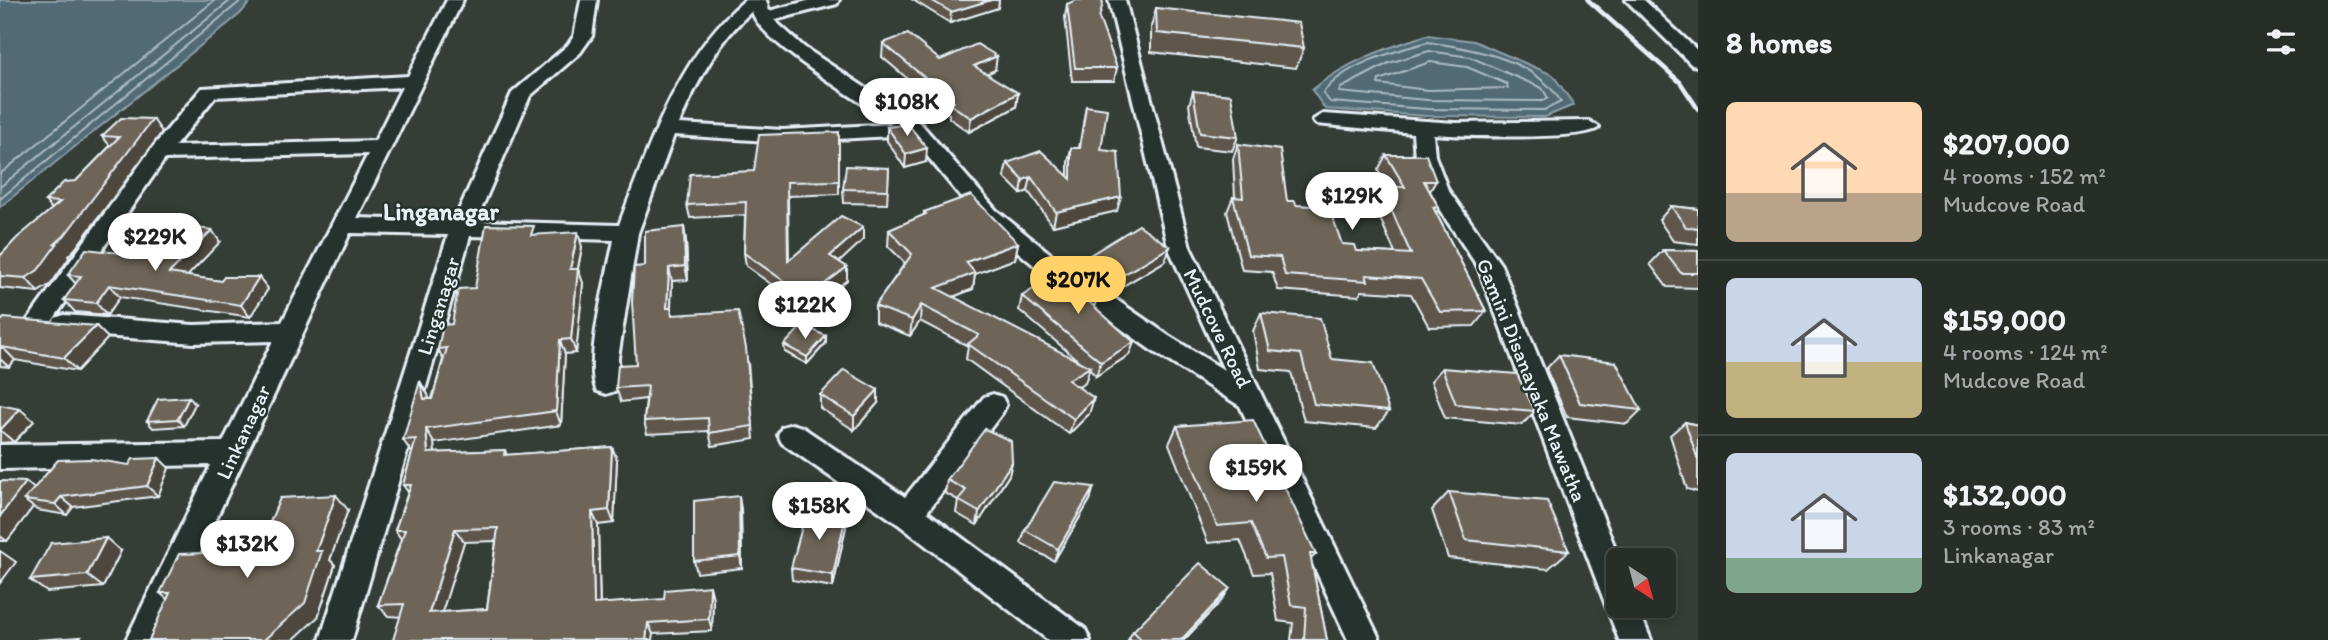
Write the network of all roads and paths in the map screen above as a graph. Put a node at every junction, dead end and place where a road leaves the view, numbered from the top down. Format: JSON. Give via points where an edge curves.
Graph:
{"nodes":[{"id":1,"x":455,"y":0,"type":"edge"},
{"id":2,"x":589,"y":0,"type":"edge"},
{"id":3,"x":831,"y":0,"type":"edge"},
{"id":4,"x":1117,"y":0,"type":"edge"},
{"id":5,"x":1634,"y":0,"type":"edge"},
{"id":6,"x":759,"y":6,"type":"edge"},
{"id":7,"x":1698,"y":61,"type":"edge"},
{"id":8,"x":412,"y":81,"type":"junction"},
{"id":9,"x":1323,"y":120,"type":"dead end"},
{"id":10,"x":1590,"y":127,"type":"dead end"},
{"id":11,"x":668,"y":129,"type":"junction"},
{"id":12,"x":915,"y":129,"type":"junction"},
{"id":13,"x":1423,"y":130,"type":"junction"},
{"id":14,"x":384,"y":147,"type":"junction"},
{"id":15,"x":159,"y":153,"type":"junction"},
{"id":16,"x":345,"y":225,"type":"junction"},
{"id":17,"x":462,"y":227,"type":"junction"},
{"id":18,"x":627,"y":233,"type":"junction"},
{"id":19,"x":290,"y":331,"type":"junction"},
{"id":20,"x":606,"y":384,"type":"dead end"},
{"id":21,"x":1253,"y":401,"type":"junction"},
{"id":22,"x":993,"y":405,"type":"dead end"},
{"id":23,"x":792,"y":435,"type":"dead end"},
{"id":24,"x":234,"y":453,"type":"junction"},
{"id":25,"x":0,"y":457,"type":"edge"},
{"id":26,"x":908,"y":515,"type":"junction"},
{"id":27,"x":1606,"y":563,"type":"edge"},
{"id":28,"x":1627,"y":618,"type":"edge"},
{"id":29,"x":142,"y":640,"type":"edge"},
{"id":30,"x":336,"y":640,"type":"edge"},
{"id":31,"x":1074,"y":640,"type":"edge"},
{"id":32,"x":1364,"y":640,"type":"edge"},
{"id":33,"x":1636,"y":640,"type":"edge"}],
"edges":[{"from":1,"to":8,"type":"street","name":"Linkanagar"},
{"from":2,"to":17,"type":"street","name":"Linganagar","via":[[583,36],[574,49],[522,93]]},
{"from":3,"to":6,"type":"street"},
{"from":4,"to":21,"type":"street","name":"Mudcove Road","via":[[1178,247]]},
{"from":5,"to":7,"type":"street"},
{"from":6,"to":11,"type":"street","via":[[720,33]]},
{"from":6,"to":12,"type":"street","via":[[799,52]]},
{"from":8,"to":14,"type":"street","name":"Linkanagar"},
{"from":8,"to":15,"type":"street","via":[[209,92]]},
{"from":9,"to":13,"type":"street"},
{"from":10,"to":13,"type":"street","via":[[1518,133]]},
{"from":11,"to":12,"type":"street","via":[[783,136]]},
{"from":11,"to":18,"type":"street"},
{"from":12,"to":21,"type":"street","via":[[988,215],[1049,265]]},
{"from":13,"to":27,"type":"street","name":"Gamini Disanayaka Mawatha","via":[[1425,156],[1438,191],[1489,265]]},
{"from":14,"to":15,"type":"street"},
{"from":14,"to":16,"type":"street","name":"Linkanagar"},
{"from":15,"to":19,"type":"street","via":[[38,321],[194,334]]},
{"from":16,"to":17,"type":"street"},
{"from":16,"to":19,"type":"street","name":"Linkanagar"},
{"from":17,"to":18,"type":"street"},
{"from":17,"to":30,"type":"street","name":"Linganagar"},
{"from":18,"to":20,"type":"street","via":[[605,358]]},
{"from":19,"to":24,"type":"street","name":"Linkanagar"},
{"from":21,"to":32,"type":"street","name":"Mudcove Road"},
{"from":22,"to":26,"type":"street"},
{"from":23,"to":26,"type":"street"},
{"from":24,"to":25,"type":"street"},
{"from":24,"to":29,"type":"street","name":"Linkanagar"},
{"from":26,"to":31,"type":"street"},
{"from":28,"to":33,"type":"street"}]}
